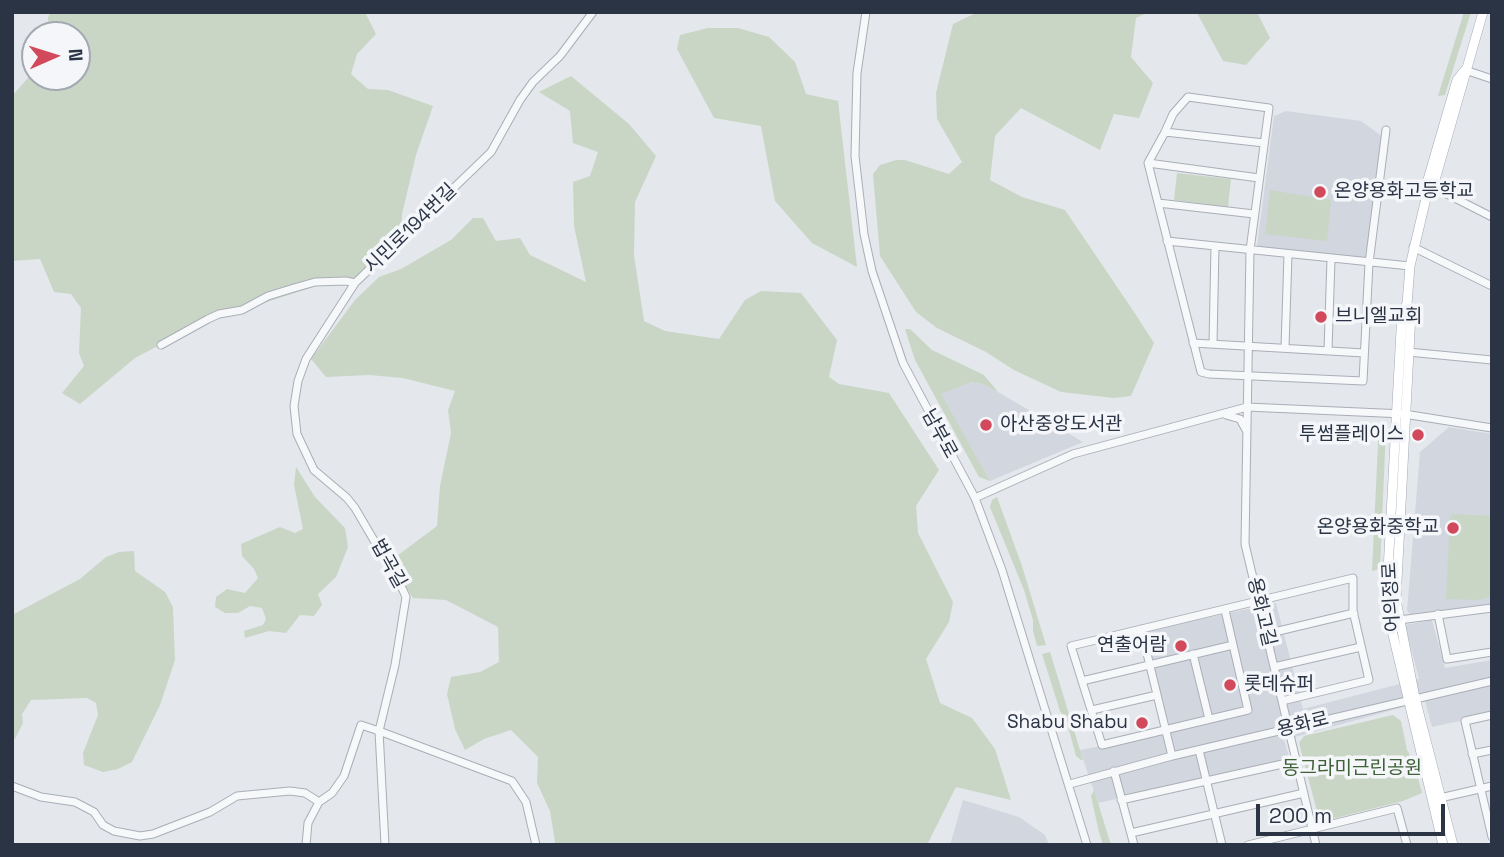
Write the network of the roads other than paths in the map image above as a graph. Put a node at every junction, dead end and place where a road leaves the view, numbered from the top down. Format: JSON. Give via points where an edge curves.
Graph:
{"nodes":[{"id":1,"x":593,"y":12,"type":"edge"},
{"id":2,"x":866,"y":12,"type":"edge"},
{"id":3,"x":1483,"y":12,"type":"edge"},
{"id":4,"x":1465,"y":70,"type":"junction"},
{"id":5,"x":1492,"y":79,"type":"edge"},
{"id":6,"x":1386,"y":130,"type":"dead end"},
{"id":7,"x":1165,"y":132,"type":"junction"},
{"id":8,"x":1264,"y":143,"type":"junction"},
{"id":9,"x":1148,"y":163,"type":"junction"},
{"id":10,"x":1259,"y":177,"type":"junction"},
{"id":11,"x":1430,"y":190,"type":"junction"},
{"id":12,"x":1158,"y":203,"type":"junction"},
{"id":13,"x":1254,"y":214,"type":"junction"},
{"id":14,"x":1492,"y":217,"type":"edge"},
{"id":15,"x":1167,"y":241,"type":"junction"},
{"id":16,"x":1215,"y":246,"type":"junction"},
{"id":17,"x":1413,"y":247,"type":"junction"},
{"id":18,"x":1250,"y":250,"type":"junction"},
{"id":19,"x":1288,"y":254,"type":"junction"},
{"id":20,"x":1331,"y":259,"type":"junction"},
{"id":21,"x":1369,"y":263,"type":"junction"},
{"id":22,"x":1410,"y":267,"type":"junction"},
{"id":23,"x":355,"y":283,"type":"junction"},
{"id":24,"x":1492,"y":286,"type":"edge"},
{"id":25,"x":1407,"y":304,"type":"junction"},
{"id":26,"x":1193,"y":343,"type":"junction"},
{"id":27,"x":1213,"y":344,"type":"junction"},
{"id":28,"x":161,"y":345,"type":"dead end"},
{"id":29,"x":1248,"y":346,"type":"junction"},
{"id":30,"x":1284,"y":348,"type":"junction"},
{"id":31,"x":1328,"y":351,"type":"junction"},
{"id":32,"x":1408,"y":352,"type":"junction"},
{"id":33,"x":1364,"y":353,"type":"junction"},
{"id":34,"x":1492,"y":360,"type":"edge"},
{"id":35,"x":1248,"y":376,"type":"junction"},
{"id":36,"x":1247,"y":407,"type":"junction"},
{"id":37,"x":1222,"y":414,"type":"junction"},
{"id":38,"x":1401,"y":414,"type":"junction"},
{"id":39,"x":1492,"y":428,"type":"edge"},
{"id":40,"x":1247,"y":433,"type":"junction"},
{"id":41,"x":975,"y":498,"type":"junction"},
{"id":42,"x":1258,"y":601,"type":"junction"},
{"id":43,"x":1492,"y":608,"type":"edge"},
{"id":44,"x":1225,"y":610,"type":"junction"},
{"id":45,"x":1354,"y":613,"type":"junction"},
{"id":46,"x":1438,"y":614,"type":"junction"},
{"id":47,"x":1399,"y":620,"type":"junction"},
{"id":48,"x":1141,"y":629,"type":"junction"},
{"id":49,"x":1266,"y":634,"type":"junction"},
{"id":50,"x":1233,"y":645,"type":"junction"},
{"id":51,"x":1361,"y":647,"type":"junction"},
{"id":52,"x":1492,"y":652,"type":"edge"},
{"id":53,"x":1193,"y":654,"type":"junction"},
{"id":54,"x":1150,"y":664,"type":"junction"},
{"id":55,"x":1274,"y":667,"type":"junction"},
{"id":56,"x":1082,"y":681,"type":"junction"},
{"id":57,"x":1492,"y":681,"type":"edge"},
{"id":58,"x":1157,"y":695,"type":"junction"},
{"id":59,"x":1411,"y":699,"type":"junction"},
{"id":60,"x":1282,"y":701,"type":"junction"},
{"id":61,"x":1092,"y":710,"type":"junction"},
{"id":62,"x":1492,"y":715,"type":"edge"},
{"id":63,"x":1209,"y":719,"type":"junction"},
{"id":64,"x":1289,"y":728,"type":"junction"},
{"id":65,"x":1166,"y":729,"type":"junction"},
{"id":66,"x":379,"y":731,"type":"junction"},
{"id":67,"x":1199,"y":750,"type":"junction"},
{"id":68,"x":1492,"y":750,"type":"edge"},
{"id":69,"x":1472,"y":754,"type":"junction"},
{"id":70,"x":1172,"y":756,"type":"junction"},
{"id":71,"x":1296,"y":761,"type":"junction"},
{"id":72,"x":1114,"y":771,"type":"junction"},
{"id":73,"x":1207,"y":781,"type":"junction"},
{"id":74,"x":1070,"y":785,"type":"junction"},
{"id":75,"x":12,"y":786,"type":"edge"},
{"id":76,"x":1492,"y":786,"type":"edge"},
{"id":77,"x":1480,"y":789,"type":"junction"},
{"id":78,"x":1304,"y":793,"type":"junction"},
{"id":79,"x":1440,"y":798,"type":"junction"},
{"id":80,"x":1121,"y":800,"type":"junction"},
{"id":81,"x":319,"y":802,"type":"junction"},
{"id":82,"x":1215,"y":815,"type":"junction"},
{"id":83,"x":1313,"y":829,"type":"junction"},
{"id":84,"x":1131,"y":833,"type":"junction"},
{"id":85,"x":1491,"y":833,"type":"edge"},
{"id":86,"x":1404,"y":844,"type":"edge"},
{"id":87,"x":306,"y":845,"type":"edge"},
{"id":88,"x":385,"y":845,"type":"edge"},
{"id":89,"x":537,"y":845,"type":"edge"},
{"id":90,"x":1087,"y":845,"type":"edge"},
{"id":91,"x":1134,"y":845,"type":"edge"},
{"id":92,"x":1222,"y":845,"type":"edge"},
{"id":93,"x":1248,"y":845,"type":"edge"},
{"id":94,"x":1316,"y":845,"type":"edge"},
{"id":95,"x":1443,"y":845,"type":"edge"},
{"id":96,"x":1452,"y":845,"type":"edge"}],
"edges":[{"from":1,"to":23,"type":"street","name":"시민로194번길","via":[[560,56],[533,82],[491,152]]},
{"from":2,"to":41,"type":"street","name":"남부로","via":[[857,73],[855,156],[872,271],[903,363]]},
{"from":3,"to":4,"type":"main road","name":"어의정로"},
{"from":4,"to":5,"type":"street"},
{"from":4,"to":11,"type":"main road","name":"어의정로"},
{"from":6,"to":21,"type":"street"},
{"from":7,"to":8,"type":"street"},
{"from":7,"to":8,"type":"street","name":"용화고길","via":[[1188,97],[1269,108]]},
{"from":7,"to":9,"type":"street"},
{"from":8,"to":10,"type":"street","name":"용화고길"},
{"from":9,"to":10,"type":"street"},
{"from":9,"to":12,"type":"street"},
{"from":10,"to":13,"type":"street","name":"용화고길"},
{"from":11,"to":14,"type":"street"},
{"from":11,"to":17,"type":"main road","name":"어의정로"},
{"from":12,"to":13,"type":"street"},
{"from":12,"to":15,"type":"street"},
{"from":13,"to":18,"type":"street","name":"용화고길"},
{"from":15,"to":16,"type":"street"},
{"from":15,"to":26,"type":"street"},
{"from":16,"to":18,"type":"street"},
{"from":16,"to":27,"type":"street"},
{"from":17,"to":22,"type":"main road","name":"어의정로"},
{"from":17,"to":24,"type":"street"},
{"from":18,"to":19,"type":"street"},
{"from":18,"to":29,"type":"street","name":"용화고길"},
{"from":19,"to":20,"type":"street"},
{"from":19,"to":30,"type":"street"},
{"from":20,"to":21,"type":"street"},
{"from":20,"to":31,"type":"street"},
{"from":21,"to":22,"type":"street"},
{"from":21,"to":33,"type":"street"},
{"from":22,"to":25,"type":"main road","name":"어의정로"},
{"from":23,"to":28,"type":"street","name":"시민로194번길","via":[[315,282],[268,296],[242,310],[208,319]]},
{"from":23,"to":66,"type":"street","name":"법곡길","via":[[306,359],[294,407],[297,434],[314,470],[355,508],[405,597],[396,665]]},
{"from":25,"to":32,"type":"main road","name":"어의정로","via":[[1411,313]]},
{"from":25,"to":38,"type":"main road","name":"어의정로","via":[[1402,312]]},
{"from":26,"to":27,"type":"street"},
{"from":26,"to":35,"type":"street","via":[[1201,372]]},
{"from":27,"to":29,"type":"street"},
{"from":29,"to":30,"type":"street"},
{"from":29,"to":35,"type":"street","name":"용화고길"},
{"from":30,"to":31,"type":"street"},
{"from":31,"to":33,"type":"street"},
{"from":32,"to":34,"type":"street"},
{"from":32,"to":38,"type":"main road","name":"어의정로"},
{"from":33,"to":35,"type":"street","via":[[1363,381]]},
{"from":35,"to":36,"type":"street","name":"용화고길"},
{"from":36,"to":37,"type":"street"},
{"from":36,"to":38,"type":"street"},
{"from":36,"to":40,"type":"street","name":"용화고길"},
{"from":37,"to":40,"type":"street","via":[[1240,419]]},
{"from":37,"to":41,"type":"street","via":[[1073,454]]},
{"from":38,"to":39,"type":"street"},
{"from":38,"to":47,"type":"main road","name":"어의정로"},
{"from":38,"to":59,"type":"main road","name":"어의정로","via":[[1387,589],[1389,618]]},
{"from":40,"to":42,"type":"street","name":"용화고길","via":[[1245,544]]},
{"from":41,"to":74,"type":"street","name":"남부로"},
{"from":42,"to":44,"type":"street"},
{"from":42,"to":45,"type":"street","via":[[1353,578]]},
{"from":42,"to":49,"type":"street","name":"용화고길"},
{"from":43,"to":46,"type":"street"},
{"from":44,"to":48,"type":"street"},
{"from":44,"to":50,"type":"street"},
{"from":45,"to":49,"type":"street"},
{"from":45,"to":51,"type":"street"},
{"from":46,"to":47,"type":"street"},
{"from":46,"to":52,"type":"street","via":[[1447,659]]},
{"from":47,"to":59,"type":"main road","name":"어의정로"},
{"from":48,"to":54,"type":"street"},
{"from":48,"to":56,"type":"street","via":[[1071,646]]},
{"from":49,"to":55,"type":"street","name":"용화고길"},
{"from":50,"to":53,"type":"street"},
{"from":50,"to":63,"type":"street","via":[[1248,710]]},
{"from":51,"to":55,"type":"street"},
{"from":51,"to":60,"type":"street","via":[[1369,680]]},
{"from":53,"to":54,"type":"street"},
{"from":53,"to":63,"type":"street"},
{"from":54,"to":56,"type":"street"},
{"from":54,"to":58,"type":"street"},
{"from":55,"to":60,"type":"street","name":"용화고길"},
{"from":56,"to":61,"type":"street"},
{"from":57,"to":59,"type":"street","name":"용화로"},
{"from":58,"to":61,"type":"street"},
{"from":58,"to":65,"type":"street"},
{"from":59,"to":64,"type":"street","name":"용화로"},
{"from":59,"to":79,"type":"main road","name":"어의정로"},
{"from":59,"to":95,"type":"main road","name":"어의정로"},
{"from":60,"to":64,"type":"street","name":"용화고길"},
{"from":61,"to":65,"type":"street","via":[[1102,745]]},
{"from":62,"to":69,"type":"street","via":[[1465,720]]},
{"from":63,"to":65,"type":"street"},
{"from":64,"to":67,"type":"street","name":"용화로"},
{"from":64,"to":71,"type":"street","name":"용화고길"},
{"from":65,"to":70,"type":"street"},
{"from":66,"to":81,"type":"street","via":[[361,725],[344,776]]},
{"from":66,"to":88,"type":"street","name":"법곡길"},
{"from":66,"to":89,"type":"street","via":[[512,781],[526,802]]},
{"from":67,"to":70,"type":"street","name":"용화로"},
{"from":67,"to":73,"type":"street"},
{"from":68,"to":69,"type":"street"},
{"from":69,"to":77,"type":"street"},
{"from":70,"to":72,"type":"street","name":"용화로"},
{"from":71,"to":73,"type":"street"},
{"from":71,"to":78,"type":"street","name":"용화고길"},
{"from":72,"to":74,"type":"street","name":"용화로"},
{"from":72,"to":80,"type":"street"},
{"from":73,"to":80,"type":"street"},
{"from":73,"to":82,"type":"street"},
{"from":74,"to":90,"type":"street","name":"남부로"},
{"from":75,"to":81,"type":"street","via":[[41,797],[75,802],[114,831],[140,836],[210,812],[237,796],[290,791],[306,793]]},
{"from":76,"to":77,"type":"street"},
{"from":77,"to":79,"type":"street"},
{"from":77,"to":85,"type":"street"},
{"from":78,"to":82,"type":"street"},
{"from":78,"to":83,"type":"street","name":"용화고길"},
{"from":79,"to":96,"type":"main road","name":"어의정로"},
{"from":80,"to":84,"type":"street"},
{"from":81,"to":87,"type":"street","via":[[308,823]]},
{"from":82,"to":84,"type":"street"},
{"from":82,"to":92,"type":"street"},
{"from":83,"to":86,"type":"street","via":[[1397,808]]},
{"from":83,"to":93,"type":"street"},
{"from":83,"to":94,"type":"street","name":"용화고길"},
{"from":84,"to":91,"type":"street"}]}
